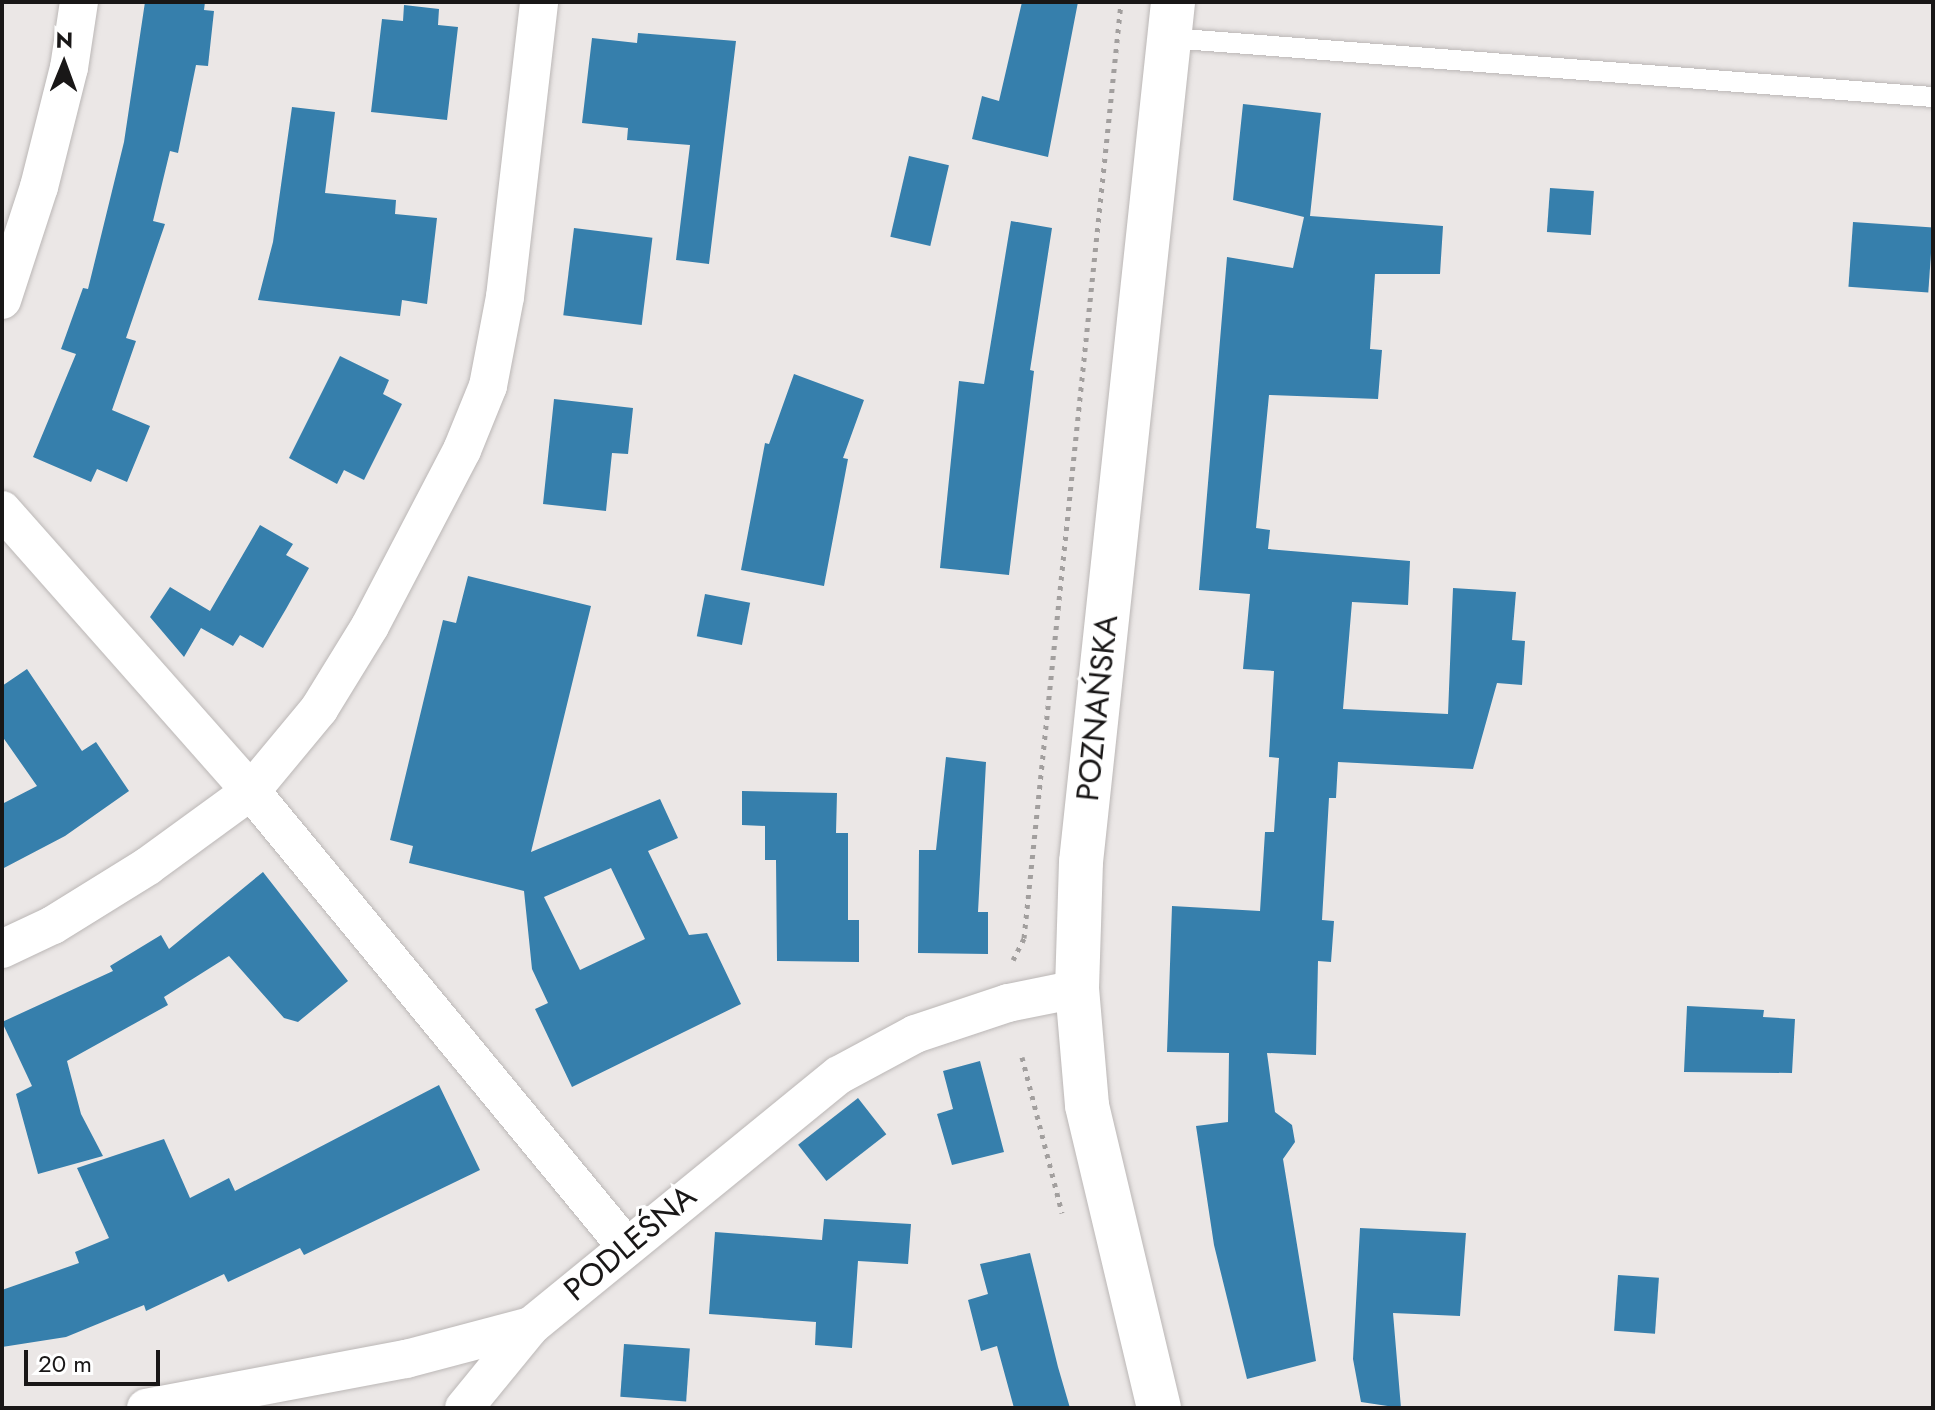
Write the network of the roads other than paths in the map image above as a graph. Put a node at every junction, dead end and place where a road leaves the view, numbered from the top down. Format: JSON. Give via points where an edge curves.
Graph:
{"nodes":[{"id":1,"x":79,"y":2,"type":"edge"},
{"id":2,"x":539,"y":2,"type":"edge"},
{"id":3,"x":1171,"y":20,"type":"edge"},
{"id":4,"x":1933,"y":97,"type":"edge"},
{"id":5,"x":2,"y":300,"type":"edge"},
{"id":6,"x":2,"y":510,"type":"edge"},
{"id":7,"x":251,"y":791,"type":"junction"},
{"id":8,"x":2,"y":949,"type":"edge"},
{"id":9,"x":1077,"y":989,"type":"junction"},
{"id":10,"x":625,"y":1245,"type":"junction"},
{"id":11,"x":531,"y":1326,"type":"junction"},
{"id":12,"x":146,"y":1408,"type":"edge"},
{"id":13,"x":464,"y":1408,"type":"edge"},
{"id":14,"x":1159,"y":1408,"type":"edge"}],
"edges":[{"from":1,"to":5,"type":"street","via":[[69,68],[39,187]]},
{"from":2,"to":7,"type":"street","via":[[505,297],[488,386],[462,450],[370,626],[319,709]]},
{"from":3,"to":4,"type":"lane"},
{"from":3,"to":9,"type":"street","name":"POZNAŃSKA","via":[[1081,862]]},
{"from":6,"to":7,"type":"street"},
{"from":7,"to":8,"type":"street","via":[[148,866],[53,925]]},
{"from":7,"to":10,"type":"street"},
{"from":9,"to":10,"type":"street","name":"PODLEŚNA","via":[[1008,1003],[915,1034],[839,1075]]},
{"from":9,"to":14,"type":"street","name":"POZNAŃSKA","via":[[1090,1121]]},
{"from":10,"to":11,"type":"street","name":"PODLEŚNA"},
{"from":11,"to":12,"type":"street","name":"PODLEŚNA","via":[[406,1359]]},
{"from":11,"to":13,"type":"street"}]}
